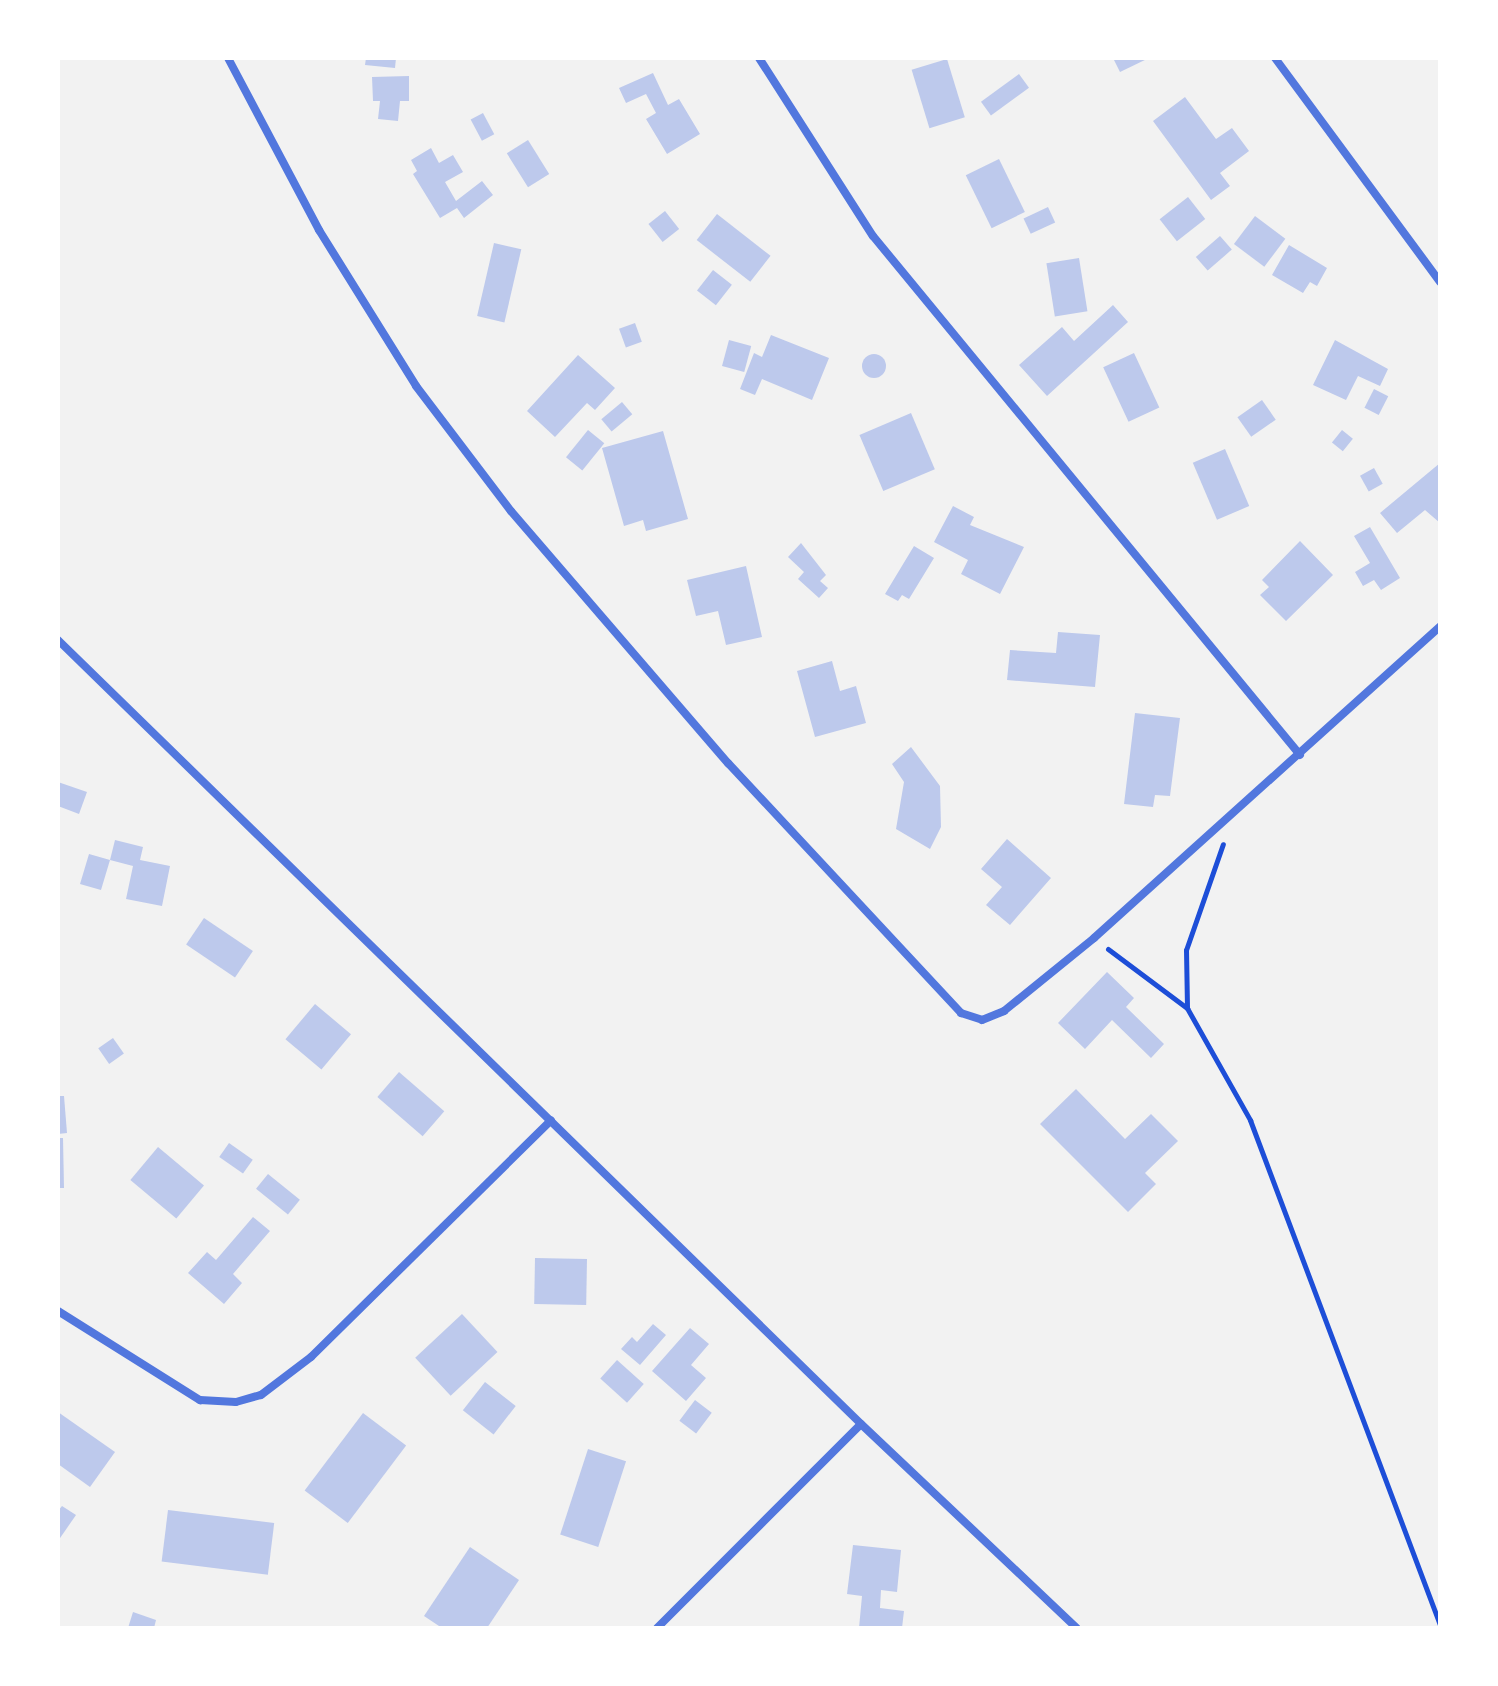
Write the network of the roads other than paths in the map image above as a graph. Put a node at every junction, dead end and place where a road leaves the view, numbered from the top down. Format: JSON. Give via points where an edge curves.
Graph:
{"nodes":[{"id":1,"x":228,"y":58,"type":"edge"},
{"id":2,"x":759,"y":58,"type":"edge"},
{"id":3,"x":1275,"y":58,"type":"edge"},
{"id":4,"x":1440,"y":282,"type":"edge"},
{"id":5,"x":1440,"y":626,"type":"edge"},
{"id":6,"x":58,"y":640,"type":"edge"},
{"id":7,"x":1300,"y":755,"type":"junction"},
{"id":8,"x":551,"y":1120,"type":"junction"},
{"id":9,"x":58,"y":1311,"type":"edge"},
{"id":10,"x":861,"y":1424,"type":"junction"},
{"id":11,"x":657,"y":1628,"type":"edge"},
{"id":12,"x":1077,"y":1628,"type":"edge"}],
"edges":[{"from":1,"to":7,"type":"street","via":[[319,230],[416,386],[511,511],[728,763],[961,1013],[982,1020],[1004,1011]]},
{"from":2,"to":7,"type":"street","via":[[873,236]]},
{"from":3,"to":4,"type":"street"},
{"from":5,"to":7,"type":"street"},
{"from":6,"to":8,"type":"street"},
{"from":8,"to":9,"type":"street","via":[[311,1357],[261,1395],[236,1402],[200,1400]]},
{"from":8,"to":10,"type":"street"},
{"from":10,"to":11,"type":"street"},
{"from":10,"to":12,"type":"street"}]}
